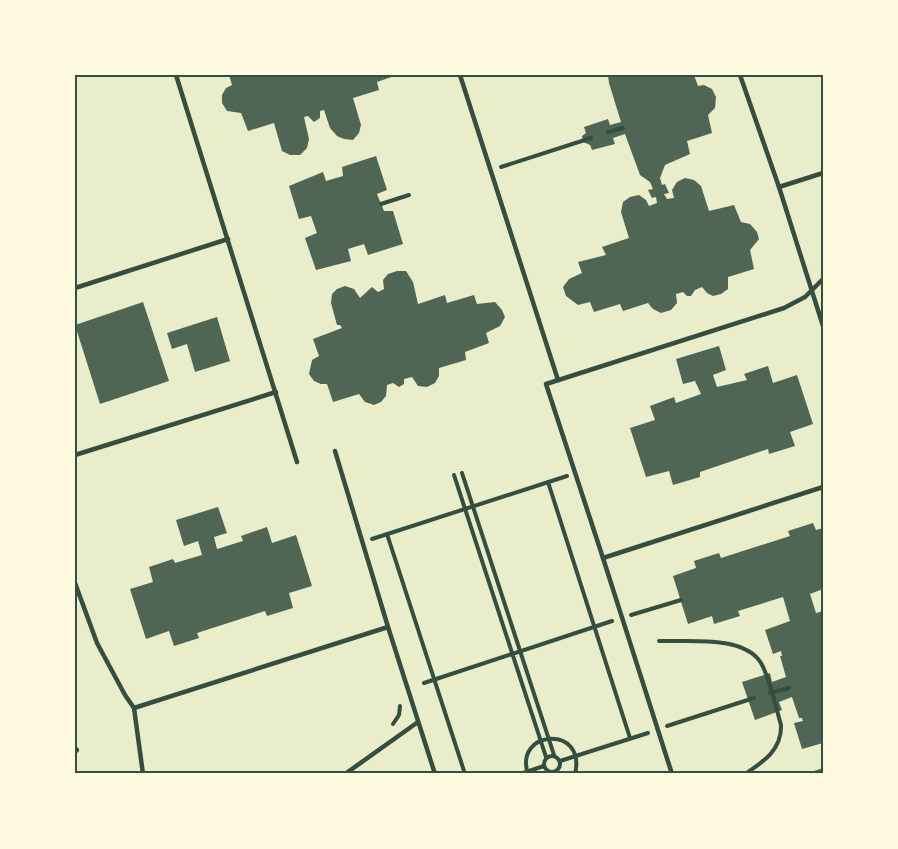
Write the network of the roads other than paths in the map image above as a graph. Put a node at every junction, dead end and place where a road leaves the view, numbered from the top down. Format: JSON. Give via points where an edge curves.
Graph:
{"nodes":[{"id":1,"x":177,"y":75,"type":"edge"},
{"id":2,"x":460,"y":75,"type":"edge"},
{"id":3,"x":740,"y":75,"type":"edge"},
{"id":4,"x":823,"y":173,"type":"edge"},
{"id":5,"x":779,"y":187,"type":"junction"},
{"id":6,"x":228,"y":239,"type":"junction"},
{"id":7,"x":823,"y":279,"type":"edge"},
{"id":8,"x":75,"y":288,"type":"edge"},
{"id":9,"x":811,"y":290,"type":"junction"},
{"id":10,"x":823,"y":326,"type":"edge"},
{"id":11,"x":558,"y":380,"type":"junction"},
{"id":12,"x":276,"y":392,"type":"junction"},
{"id":13,"x":335,"y":451,"type":"dead end"},
{"id":14,"x":75,"y":455,"type":"edge"},
{"id":15,"x":297,"y":462,"type":"dead end"},
{"id":16,"x":823,"y":487,"type":"edge"},
{"id":17,"x":603,"y":558,"type":"junction"},
{"id":18,"x":75,"y":583,"type":"edge"},
{"id":19,"x":388,"y":627,"type":"junction"},
{"id":20,"x":134,"y":708,"type":"junction"},
{"id":21,"x":418,"y":722,"type":"junction"},
{"id":22,"x":143,"y":774,"type":"edge"},
{"id":23,"x":345,"y":774,"type":"edge"},
{"id":24,"x":435,"y":774,"type":"edge"},
{"id":25,"x":672,"y":774,"type":"edge"}],
"edges":[{"from":1,"to":6,"type":"lane"},
{"from":2,"to":11,"type":"lane"},
{"from":3,"to":5,"type":"lane"},
{"from":4,"to":5,"type":"lane"},
{"from":5,"to":9,"type":"lane"},
{"from":6,"to":8,"type":"lane"},
{"from":6,"to":12,"type":"lane"},
{"from":7,"to":9,"type":"lane"},
{"from":9,"to":10,"type":"lane"},
{"from":9,"to":11,"type":"lane","via":[[784,308]]},
{"from":11,"to":17,"type":"lane","via":[[546,384]]},
{"from":12,"to":14,"type":"lane"},
{"from":12,"to":15,"type":"lane"},
{"from":13,"to":19,"type":"lane"},
{"from":16,"to":17,"type":"lane"},
{"from":17,"to":25,"type":"lane"},
{"from":18,"to":20,"type":"lane","via":[[97,644]]},
{"from":19,"to":20,"type":"lane"},
{"from":19,"to":21,"type":"lane"},
{"from":20,"to":22,"type":"lane"},
{"from":21,"to":23,"type":"lane"},
{"from":21,"to":24,"type":"lane"}]}
